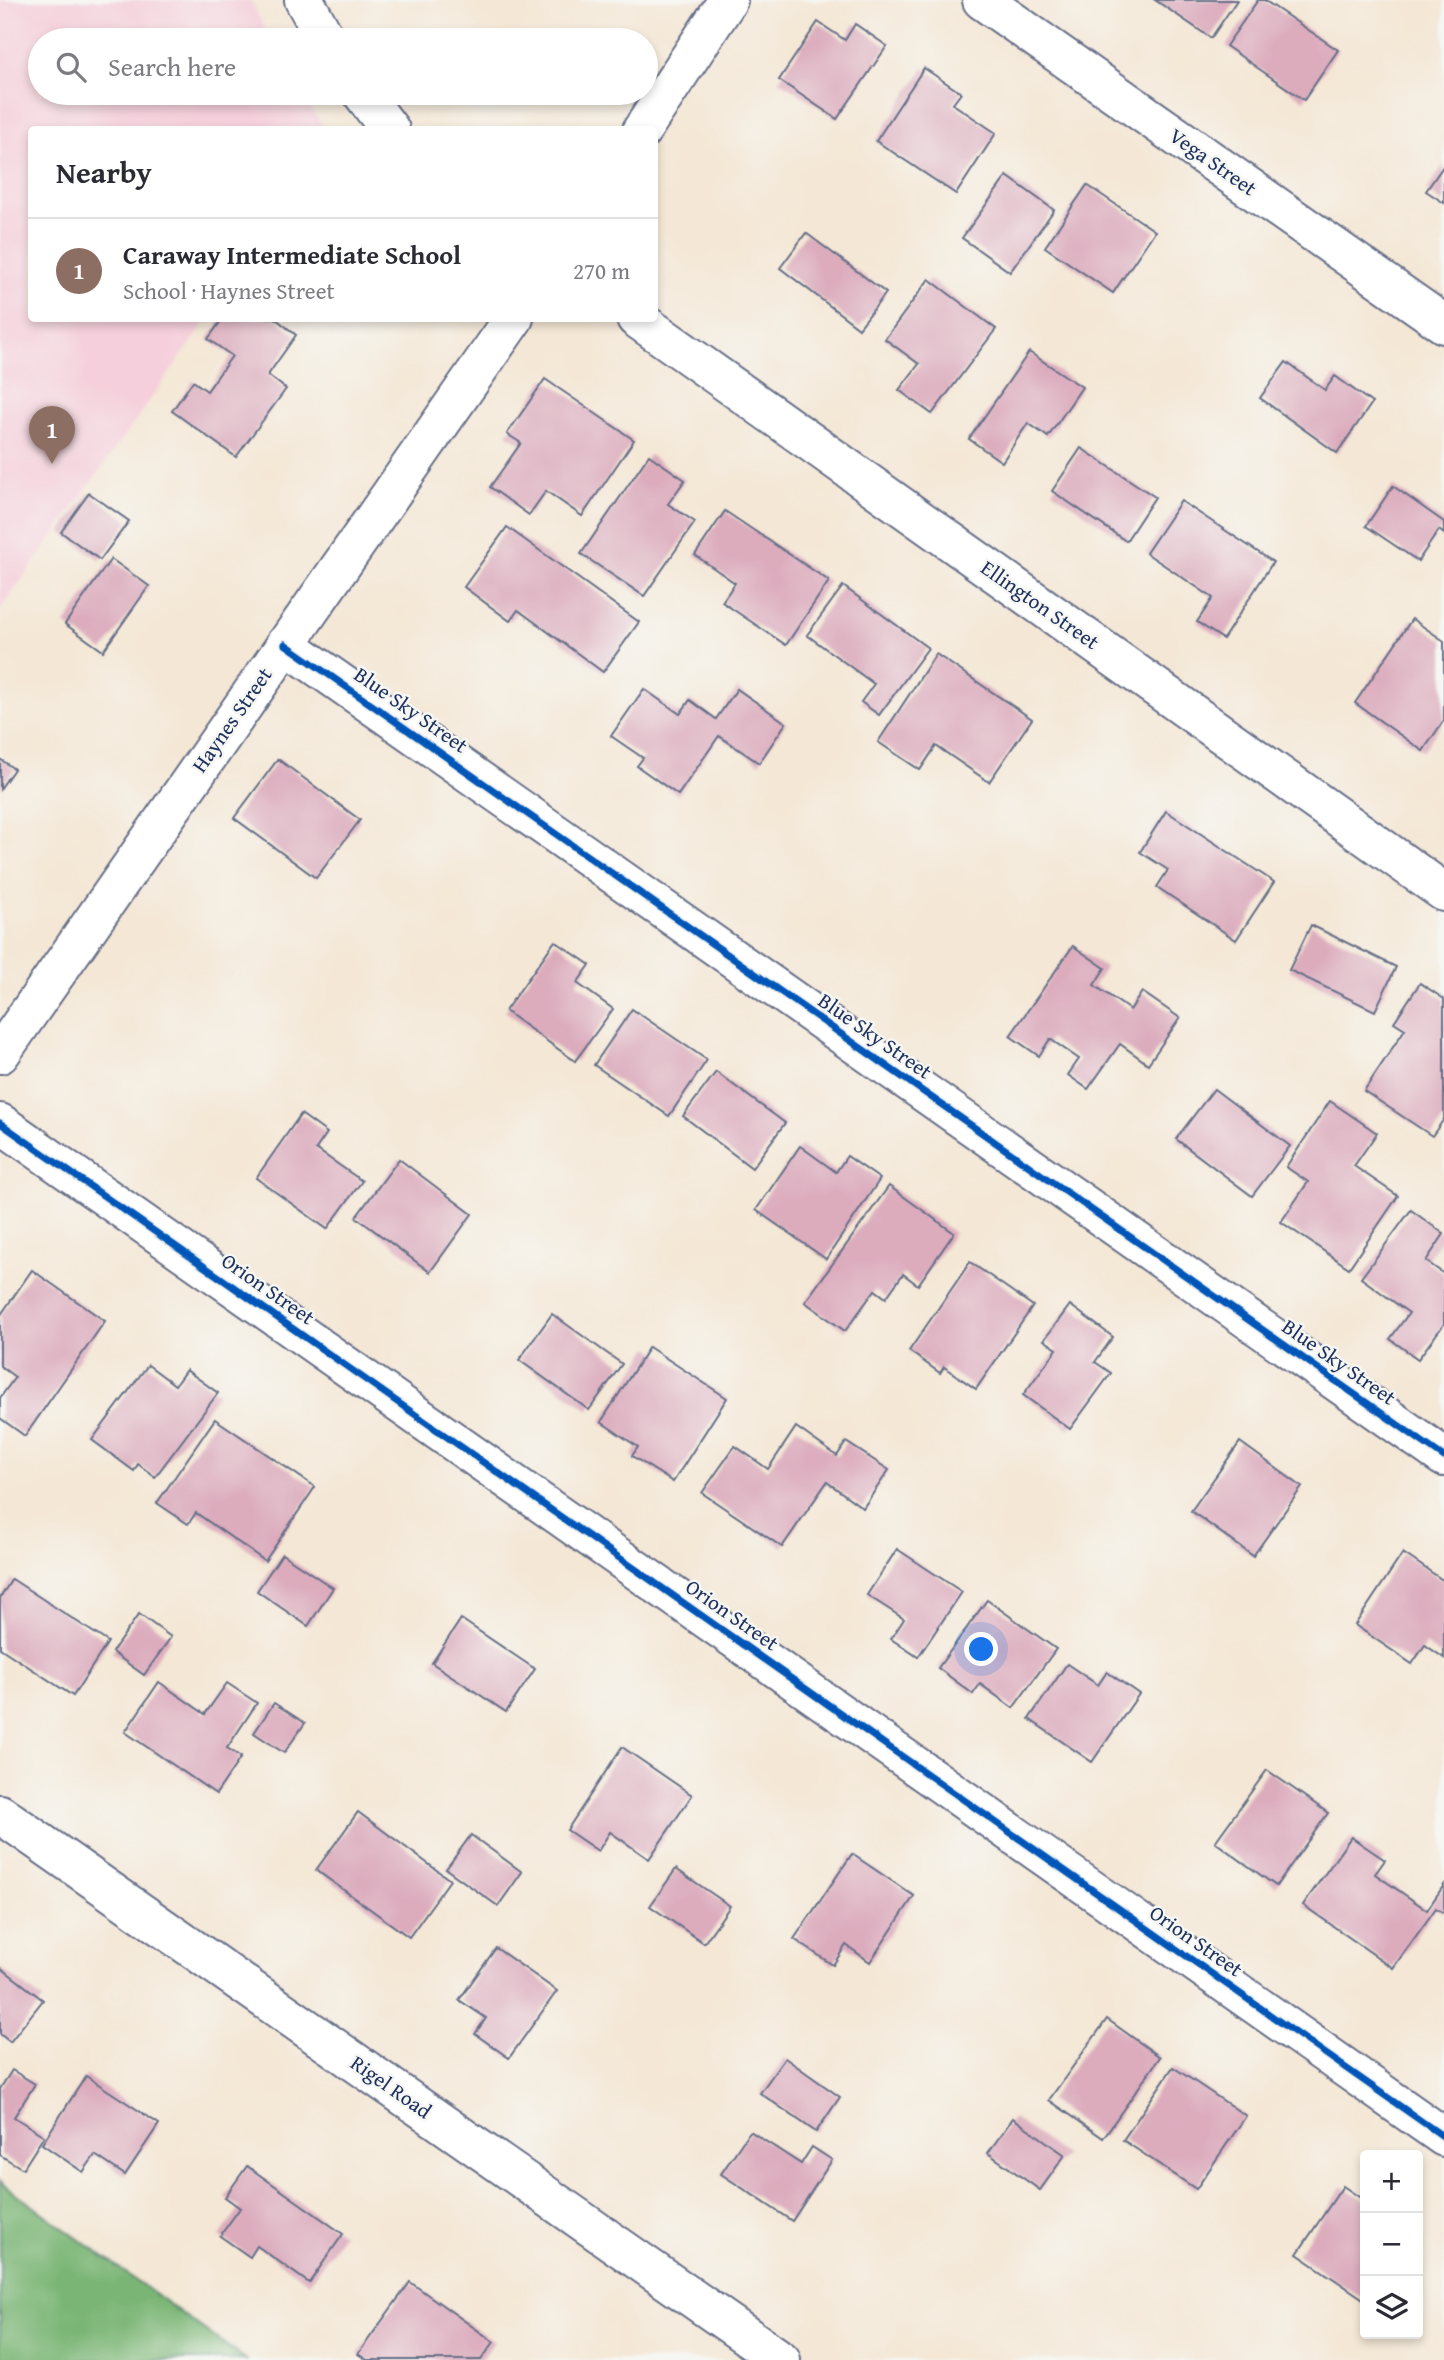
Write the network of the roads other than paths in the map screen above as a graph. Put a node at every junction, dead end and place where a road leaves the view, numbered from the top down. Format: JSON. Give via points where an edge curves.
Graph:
{"nodes":[{"id":1,"x":304,"y":0,"type":"edge"},
{"id":2,"x":728,"y":0,"type":"edge"},
{"id":3,"x":982,"y":0,"type":"edge"},
{"id":4,"x":319,"y":28,"type":"edge"},
{"id":5,"x":371,"y":105,"type":"edge"},
{"id":6,"x":387,"y":126,"type":"edge"},
{"id":7,"x":645,"y":126,"type":"edge"},
{"id":8,"x":511,"y":322,"type":"edge"},
{"id":9,"x":642,"y":322,"type":"edge"},
{"id":10,"x":1444,"y":324,"type":"edge"},
{"id":11,"x":285,"y":644,"type":"junction"},
{"id":12,"x":1444,"y":892,"type":"edge"},
{"id":13,"x":0,"y":1054,"type":"edge"},
{"id":14,"x":0,"y":1123,"type":"edge"},
{"id":15,"x":1444,"y":1457,"type":"edge"},
{"id":16,"x":0,"y":1814,"type":"edge"},
{"id":17,"x":1444,"y":2137,"type":"edge"},
{"id":18,"x":781,"y":2360,"type":"edge"}],
"edges":[{"from":1,"to":4,"type":"street"},
{"from":2,"to":7,"type":"street"},
{"from":3,"to":10,"type":"street","name":"Vega Street"},
{"from":5,"to":6,"type":"street"},
{"from":8,"to":11,"type":"street","name":"Haynes Street"},
{"from":9,"to":12,"type":"street","name":"Ellington Street"},
{"from":11,"to":13,"type":"street","name":"Haynes Street"},
{"from":11,"to":15,"type":"street","name":"Blue Sky Street"},
{"from":14,"to":17,"type":"street","name":"Orion Street"},
{"from":16,"to":18,"type":"street","name":"Rigel Road"}]}
